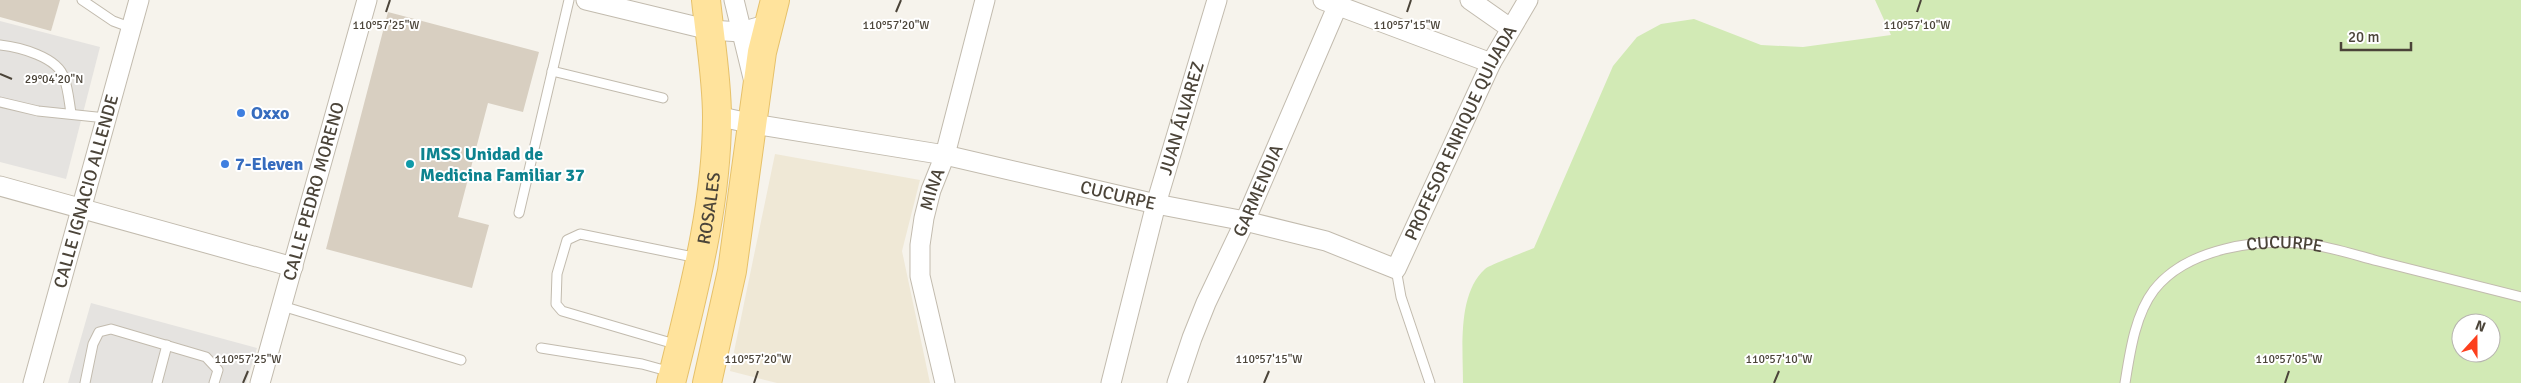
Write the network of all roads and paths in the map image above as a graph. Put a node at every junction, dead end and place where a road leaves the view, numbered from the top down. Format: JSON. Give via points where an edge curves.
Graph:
{"nodes":[{"id":1,"x":82,"y":0,"type":"edge"},
{"id":2,"x":140,"y":0,"type":"edge"},
{"id":3,"x":367,"y":0,"type":"edge"},
{"id":4,"x":568,"y":0,"type":"edge"},
{"id":5,"x":586,"y":0,"type":"edge"},
{"id":6,"x":706,"y":0,"type":"edge"},
{"id":7,"x":734,"y":0,"type":"edge"},
{"id":8,"x":985,"y":0,"type":"edge"},
{"id":9,"x":1217,"y":0,"type":"edge"},
{"id":10,"x":1470,"y":0,"type":"edge"},
{"id":11,"x":1528,"y":0,"type":"edge"},
{"id":12,"x":1333,"y":2,"type":"edge"},
{"id":13,"x":772,"y":12,"type":"edge"},
{"id":14,"x":132,"y":28,"type":"junction"},
{"id":15,"x":1510,"y":28,"type":"junction"},
{"id":16,"x":710,"y":30,"type":"junction"},
{"id":17,"x":741,"y":32,"type":"junction"},
{"id":18,"x":0,"y":45,"type":"edge"},
{"id":19,"x":1491,"y":63,"type":"junction"},
{"id":20,"x":552,"y":71,"type":"junction"},
{"id":21,"x":756,"y":90,"type":"junction"},
{"id":22,"x":663,"y":98,"type":"dead end"},
{"id":23,"x":0,"y":102,"type":"edge"},
{"id":24,"x":71,"y":113,"type":"junction"},
{"id":25,"x":717,"y":116,"type":"junction"},
{"id":26,"x":106,"y":118,"type":"junction"},
{"id":27,"x":753,"y":124,"type":"junction"},
{"id":28,"x":945,"y":155,"type":"junction"},
{"id":29,"x":0,"y":186,"type":"edge"},
{"id":30,"x":1156,"y":204,"type":"junction"},
{"id":31,"x":82,"y":209,"type":"junction"},
{"id":32,"x":520,"y":213,"type":"dead end"},
{"id":33,"x":1245,"y":221,"type":"junction"},
{"id":34,"x":700,"y":258,"type":"junction"},
{"id":35,"x":293,"y":267,"type":"junction"},
{"id":36,"x":1396,"y":269,"type":"junction"},
{"id":37,"x":2521,"y":297,"type":"edge"},
{"id":38,"x":282,"y":306,"type":"junction"},
{"id":39,"x":167,"y":345,"type":"junction"},
{"id":40,"x":680,"y":346,"type":"junction"},
{"id":41,"x":541,"y":348,"type":"dead end"},
{"id":42,"x":462,"y":360,"type":"dead end"},
{"id":43,"x":672,"y":378,"type":"edge"},
{"id":44,"x":33,"y":383,"type":"edge"},
{"id":45,"x":85,"y":383,"type":"edge"},
{"id":46,"x":157,"y":383,"type":"edge"},
{"id":47,"x":214,"y":383,"type":"edge"},
{"id":48,"x":260,"y":383,"type":"edge"},
{"id":49,"x":707,"y":383,"type":"edge"},
{"id":50,"x":945,"y":383,"type":"edge"},
{"id":51,"x":1112,"y":383,"type":"edge"},
{"id":52,"x":1177,"y":383,"type":"edge"},
{"id":53,"x":1430,"y":383,"type":"edge"},
{"id":54,"x":2125,"y":383,"type":"edge"}],
"edges":[{"from":1,"to":14,"type":"lane","via":[[113,21]]},
{"from":2,"to":14,"type":"street","name":"CALLE IGNACIO ALLENDE"},
{"from":3,"to":35,"type":"street","name":"CALLE PEDRO MORENO"},
{"from":4,"to":20,"type":"lane"},
{"from":5,"to":16,"type":"street"},
{"from":6,"to":16,"type":"main road","name":"ROSALES"},
{"from":7,"to":17,"type":"street"},
{"from":8,"to":28,"type":"street","name":"MINA"},
{"from":9,"to":30,"type":"street","name":"JUAN ÁLVAREZ"},
{"from":10,"to":15,"type":"street"},
{"from":11,"to":15,"type":"street","name":"PROFESOR ENRIQUE QUIJADA"},
{"from":12,"to":19,"type":"street"},
{"from":12,"to":33,"type":"street","name":"GARMENDIA"},
{"from":13,"to":17,"type":"street"},
{"from":13,"to":21,"type":"main road","name":"ROSALES"},
{"from":14,"to":26,"type":"street","name":"CALLE IGNACIO ALLENDE"},
{"from":15,"to":19,"type":"street","name":"PROFESOR ENRIQUE QUIJADA"},
{"from":16,"to":17,"type":"street"},
{"from":16,"to":25,"type":"main road","name":"ROSALES"},
{"from":17,"to":21,"type":"street"},
{"from":18,"to":24,"type":"lane","via":[[40,55],[59,69],[64,76]]},
{"from":19,"to":36,"type":"street","name":"PROFESOR ENRIQUE QUIJADA"},
{"from":20,"to":22,"type":"lane"},
{"from":20,"to":32,"type":"lane"},
{"from":21,"to":27,"type":"main road","name":"ROSALES"},
{"from":23,"to":24,"type":"lane","via":[[38,111]]},
{"from":24,"to":26,"type":"lane"},
{"from":25,"to":27,"type":"street","name":"CUCURPE"},
{"from":25,"to":34,"type":"main road","name":"ROSALES","via":[[715,155]]},
{"from":26,"to":31,"type":"street","name":"CALLE IGNACIO ALLENDE"},
{"from":27,"to":28,"type":"street","name":"CUCURPE"},
{"from":27,"to":49,"type":"main road","name":"ROSALES","via":[[732,271]]},
{"from":28,"to":30,"type":"street","name":"CUCURPE"},
{"from":28,"to":50,"type":"street","name":"MINA","via":[[931,190],[920,245],[920,276]]},
{"from":29,"to":31,"type":"street"},
{"from":30,"to":33,"type":"street","name":"CUCURPE"},
{"from":30,"to":51,"type":"street","name":"JUAN ÁLVAREZ"},
{"from":31,"to":35,"type":"street"},
{"from":31,"to":44,"type":"street","name":"CALLE IGNACIO ALLENDE"},
{"from":33,"to":36,"type":"street","name":"CUCURPE","via":[[1326,241]]},
{"from":33,"to":52,"type":"street","name":"GARMENDIA","via":[[1192,338]]},
{"from":34,"to":40,"type":"main road","name":"ROSALES"},
{"from":34,"to":40,"type":"lane","via":[[580,234],[567,240],[557,274],[556,304],[562,311]]},
{"from":35,"to":38,"type":"street","name":"CALLE PEDRO MORENO"},
{"from":36,"to":53,"type":"lane","via":[[1401,297]]},
{"from":37,"to":54,"type":"lane","name":"CUCURPE","via":[[2308,244],[2236,246],[2200,256],[2174,269],[2154,290],[2140,318]]},
{"from":38,"to":42,"type":"lane"},
{"from":38,"to":48,"type":"street","name":"CALLE PEDRO MORENO"},
{"from":39,"to":45,"type":"lane","via":[[111,329],[99,332],[93,344]]},
{"from":39,"to":46,"type":"lane"},
{"from":39,"to":47,"type":"lane","via":[[206,357],[218,370]]},
{"from":40,"to":43,"type":"main road","name":"ROSALES"},
{"from":41,"to":43,"type":"lane","via":[[642,364]]}]}
